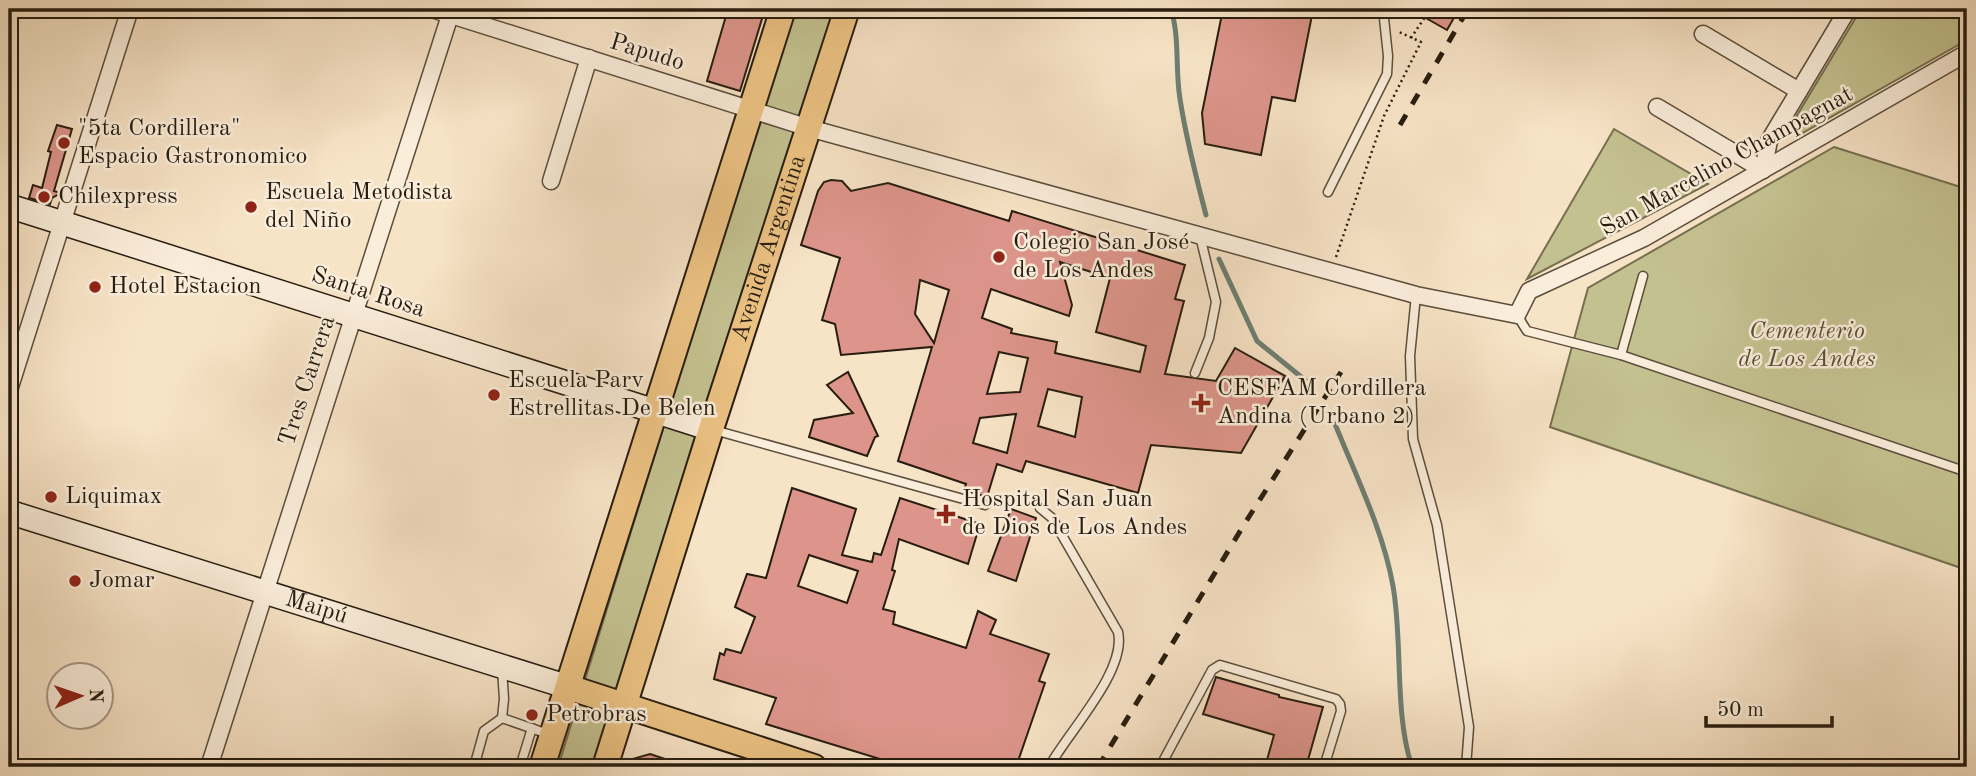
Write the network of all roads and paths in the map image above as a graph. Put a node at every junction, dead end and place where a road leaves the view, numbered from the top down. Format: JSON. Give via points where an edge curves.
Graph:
{"nodes":[{"id":1,"x":130,"y":9,"type":"edge"},
{"id":2,"x":432,"y":9,"type":"edge"},
{"id":3,"x":783,"y":9,"type":"edge"},
{"id":4,"x":847,"y":9,"type":"edge"},
{"id":5,"x":1383,"y":9,"type":"edge"},
{"id":6,"x":1827,"y":9,"type":"edge"},
{"id":7,"x":451,"y":12,"type":"edge"},
{"id":8,"x":1845,"y":13,"type":"edge"},
{"id":9,"x":1425,"y":17,"type":"dead end"},
{"id":10,"x":1385,"y":24,"type":"junction"},
{"id":11,"x":1703,"y":34,"type":"dead end"},
{"id":12,"x":1411,"y":38,"type":"junction"},
{"id":13,"x":1967,"y":54,"type":"edge"},
{"id":14,"x":589,"y":58,"type":"junction"},
{"id":15,"x":1799,"y":91,"type":"junction"},
{"id":16,"x":1657,"y":107,"type":"dead end"},
{"id":17,"x":750,"y":109,"type":"junction"},
{"id":18,"x":809,"y":128,"type":"junction"},
{"id":19,"x":1763,"y":170,"type":"junction"},
{"id":20,"x":551,"y":181,"type":"dead end"},
{"id":21,"x":1328,"y":192,"type":"dead end"},
{"id":22,"x":9,"y":206,"type":"edge"},
{"id":23,"x":62,"y":223,"type":"junction"},
{"id":24,"x":1200,"y":236,"type":"junction"},
{"id":25,"x":1332,"y":271,"type":"junction"},
{"id":26,"x":1643,"y":276,"type":"dead end"},
{"id":27,"x":1416,"y":295,"type":"junction"},
{"id":28,"x":1517,"y":315,"type":"junction"},
{"id":29,"x":353,"y":316,"type":"junction"},
{"id":30,"x":1621,"y":355,"type":"junction"},
{"id":31,"x":1195,"y":373,"type":"dead end"},
{"id":32,"x":9,"y":390,"type":"edge"},
{"id":33,"x":655,"y":411,"type":"junction"},
{"id":34,"x":710,"y":429,"type":"junction"},
{"id":35,"x":1967,"y":472,"type":"edge"},
{"id":36,"x":985,"y":505,"type":"dead end"},
{"id":37,"x":1040,"y":508,"type":"dead end"},
{"id":38,"x":9,"y":512,"type":"edge"},
{"id":39,"x":265,"y":592,"type":"junction"},
{"id":40,"x":502,"y":666,"type":"junction"},
{"id":41,"x":568,"y":687,"type":"junction"},
{"id":42,"x":625,"y":705,"type":"junction"},
{"id":43,"x":502,"y":718,"type":"junction"},
{"id":44,"x":542,"y":732,"type":"junction"},
{"id":45,"x":209,"y":767,"type":"edge"},
{"id":46,"x":474,"y":767,"type":"edge"},
{"id":47,"x":520,"y":767,"type":"edge"},
{"id":48,"x":542,"y":767,"type":"edge"},
{"id":49,"x":605,"y":767,"type":"edge"},
{"id":50,"x":814,"y":767,"type":"edge"},
{"id":51,"x":1049,"y":767,"type":"edge"},
{"id":52,"x":1160,"y":767,"type":"edge"},
{"id":53,"x":1324,"y":767,"type":"edge"},
{"id":54,"x":1466,"y":767,"type":"edge"}],
"edges":[{"from":1,"to":23,"type":"street"},
{"from":2,"to":7,"type":"street","name":"Papudo"},
{"from":3,"to":17,"type":"main road"},
{"from":4,"to":18,"type":"main road","name":"Avenida Argentina"},
{"from":5,"to":10,"type":"lane"},
{"from":6,"to":8,"type":"street"},
{"from":7,"to":14,"type":"street","name":"Papudo"},
{"from":7,"to":29,"type":"street","name":"Tres Carrera"},
{"from":8,"to":15,"type":"street"},
{"from":9,"to":12,"type":"path"},
{"from":10,"to":12,"type":"path"},
{"from":10,"to":21,"type":"lane","via":[[1387,74]]},
{"from":11,"to":15,"type":"street"},
{"from":12,"to":25,"type":"path","via":[[1421,42],[1384,116]]},
{"from":13,"to":19,"type":"street","name":"San Marcelino Champagnat"},
{"from":14,"to":17,"type":"street","name":"Papudo"},
{"from":14,"to":20,"type":"street"},
{"from":15,"to":19,"type":"street","via":[[1769,141]]},
{"from":16,"to":19,"type":"street"},
{"from":17,"to":18,"type":"street","name":"Papudo"},
{"from":17,"to":33,"type":"main road"},
{"from":18,"to":24,"type":"street","name":"Papudo"},
{"from":18,"to":34,"type":"main road","name":"Avenida Argentina"},
{"from":19,"to":28,"type":"street","name":"San Marcelino Champagnat","via":[[1644,238],[1530,291]]},
{"from":22,"to":23,"type":"main road","name":"Santa Rosa"},
{"from":23,"to":29,"type":"main road","name":"Santa Rosa"},
{"from":23,"to":32,"type":"street"},
{"from":24,"to":25,"type":"street","name":"Papudo"},
{"from":24,"to":31,"type":"lane","via":[[1216,302]]},
{"from":25,"to":27,"type":"street","name":"Papudo"},
{"from":26,"to":30,"type":"lane"},
{"from":27,"to":28,"type":"street","name":"Papudo"},
{"from":27,"to":54,"type":"lane","via":[[1410,356],[1413,439],[1439,539],[1469,727]]},
{"from":28,"to":30,"type":"lane","via":[[1527,331]]},
{"from":29,"to":33,"type":"main road","name":"Santa Rosa"},
{"from":29,"to":39,"type":"street","name":"Tres Carrera"},
{"from":30,"to":35,"type":"lane"},
{"from":33,"to":34,"type":"main road","name":"Santa Rosa"},
{"from":33,"to":41,"type":"main road"},
{"from":34,"to":36,"type":"lane"},
{"from":34,"to":42,"type":"main road","name":"Avenida Argentina"},
{"from":37,"to":51,"type":"lane","via":[[1052,518],[1121,643],[1111,674]]},
{"from":38,"to":39,"type":"main road","name":"Maipú"},
{"from":39,"to":40,"type":"main road","name":"Maipú"},
{"from":39,"to":45,"type":"street","name":"Tres Carrera"},
{"from":40,"to":41,"type":"main road","name":"Maipú"},
{"from":40,"to":43,"type":"lane"},
{"from":41,"to":42,"type":"main road","name":"Maipú"},
{"from":41,"to":44,"type":"main road"},
{"from":42,"to":49,"type":"main road","name":"Avenida Argentina"},
{"from":42,"to":50,"type":"main road","name":"Maipú"},
{"from":43,"to":44,"type":"lane"},
{"from":43,"to":46,"type":"lane","via":[[484,731]]},
{"from":44,"to":47,"type":"lane"},
{"from":44,"to":48,"type":"main road"},
{"from":52,"to":53,"type":"lane","via":[[1212,670],[1220,665],[1336,699],[1340,711]]}]}
